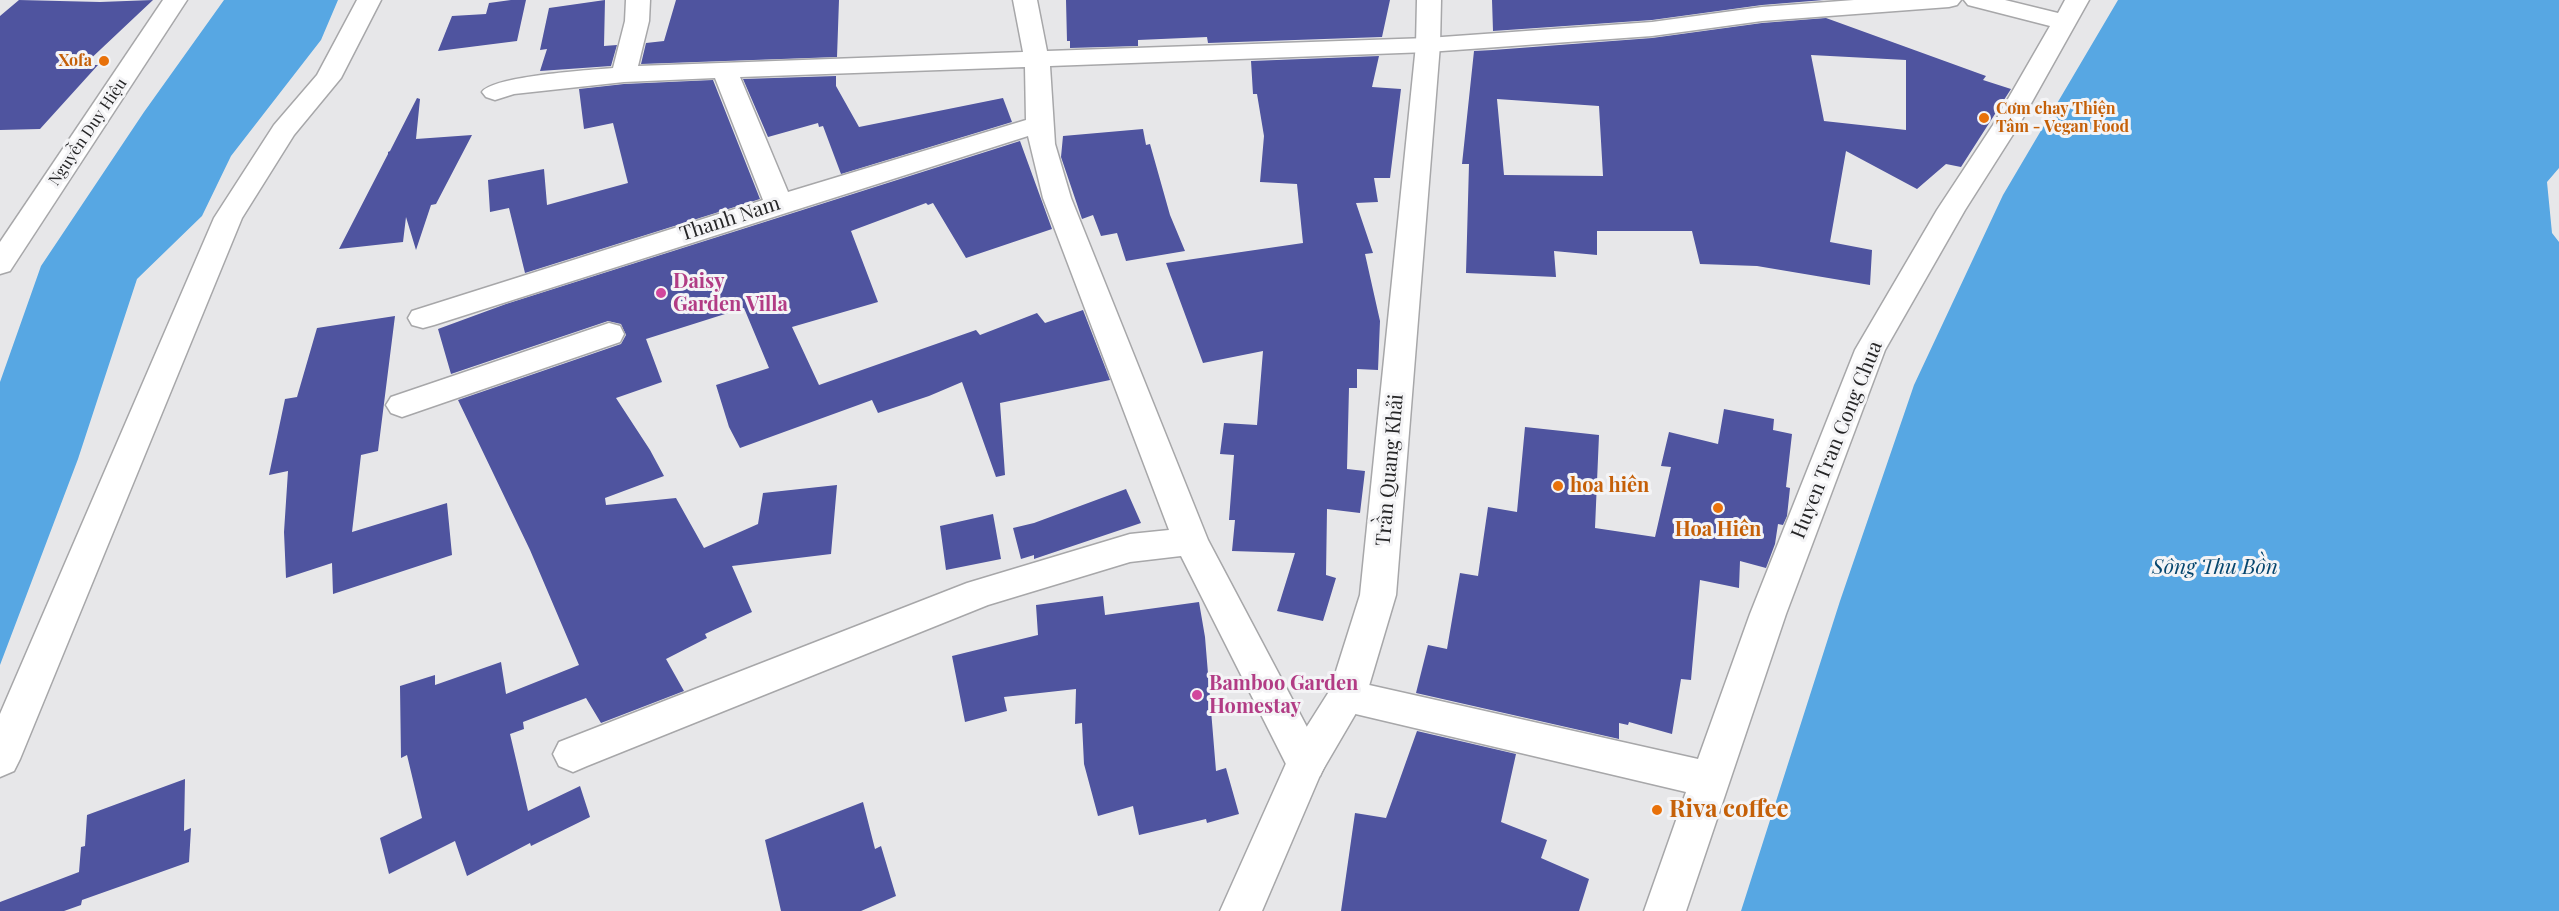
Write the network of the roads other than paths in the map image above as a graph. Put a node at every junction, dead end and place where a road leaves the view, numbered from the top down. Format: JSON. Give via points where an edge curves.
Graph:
{"nodes":[{"id":1,"x":175,"y":0,"type":"edge"},
{"id":2,"x":369,"y":0,"type":"edge"},
{"id":3,"x":638,"y":0,"type":"edge"},
{"id":4,"x":1025,"y":0,"type":"edge"},
{"id":5,"x":1429,"y":0,"type":"edge"},
{"id":6,"x":1948,"y":0,"type":"edge"},
{"id":7,"x":1976,"y":0,"type":"edge"},
{"id":8,"x":2071,"y":11,"type":"edge"},
{"id":9,"x":1428,"y":45,"type":"junction"},
{"id":10,"x":1037,"y":61,"type":"junction"},
{"id":11,"x":725,"y":72,"type":"junction"},
{"id":12,"x":624,"y":75,"type":"junction"},
{"id":13,"x":495,"y":92,"type":"dead end"},
{"id":14,"x":1039,"y":124,"type":"junction"},
{"id":15,"x":779,"y":204,"type":"junction"},
{"id":16,"x":0,"y":264,"type":"edge"},
{"id":17,"x":423,"y":318,"type":"dead end"},
{"id":18,"x":609,"y":334,"type":"dead end"},
{"id":19,"x":402,"y":405,"type":"dead end"},
{"id":20,"x":1191,"y":541,"type":"junction"},
{"id":21,"x":1347,"y":696,"type":"junction"},
{"id":22,"x":573,"y":754,"type":"dead end"},
{"id":23,"x":0,"y":759,"type":"edge"},
{"id":24,"x":1306,"y":763,"type":"junction"},
{"id":25,"x":1710,"y":780,"type":"junction"},
{"id":26,"x":1241,"y":911,"type":"edge"},
{"id":27,"x":1665,"y":911,"type":"edge"}],
"edges":[{"from":1,"to":16,"type":"street","name":"Nguyễn Duy Hiệu"},
{"from":2,"to":23,"type":"street","via":[[328,78],[282,131],[228,218]]},
{"from":3,"to":12,"type":"street"},
{"from":4,"to":10,"type":"street"},
{"from":5,"to":9,"type":"street","name":"Trần Quang Khải"},
{"from":6,"to":9,"type":"street","via":[[1762,14],[1652,29]]},
{"from":7,"to":8,"type":"street"},
{"from":8,"to":25,"type":"street","name":"Huyen Tran Cong Chua","via":[[1870,350],[1768,614]]},
{"from":9,"to":10,"type":"street"},
{"from":9,"to":21,"type":"street","name":"Trần Quang Khải","via":[[1378,595]]},
{"from":10,"to":11,"type":"street"},
{"from":10,"to":14,"type":"street"},
{"from":11,"to":12,"type":"street"},
{"from":11,"to":15,"type":"street"},
{"from":12,"to":13,"type":"street"},
{"from":14,"to":15,"type":"street","name":"Thanh Nam"},
{"from":14,"to":20,"type":"street","via":[[1057,198]]},
{"from":15,"to":17,"type":"street","name":"Thanh Nam"},
{"from":18,"to":19,"type":"street"},
{"from":20,"to":22,"type":"street","via":[[1130,548],[980,593]]},
{"from":20,"to":24,"type":"street"},
{"from":21,"to":24,"type":"street","name":"Trần Quang Khải"},
{"from":21,"to":25,"type":"street"},
{"from":24,"to":26,"type":"street","name":"Trần Quang Khải"},
{"from":25,"to":27,"type":"street","name":"Huyen Tran Cong Chua"}]}
